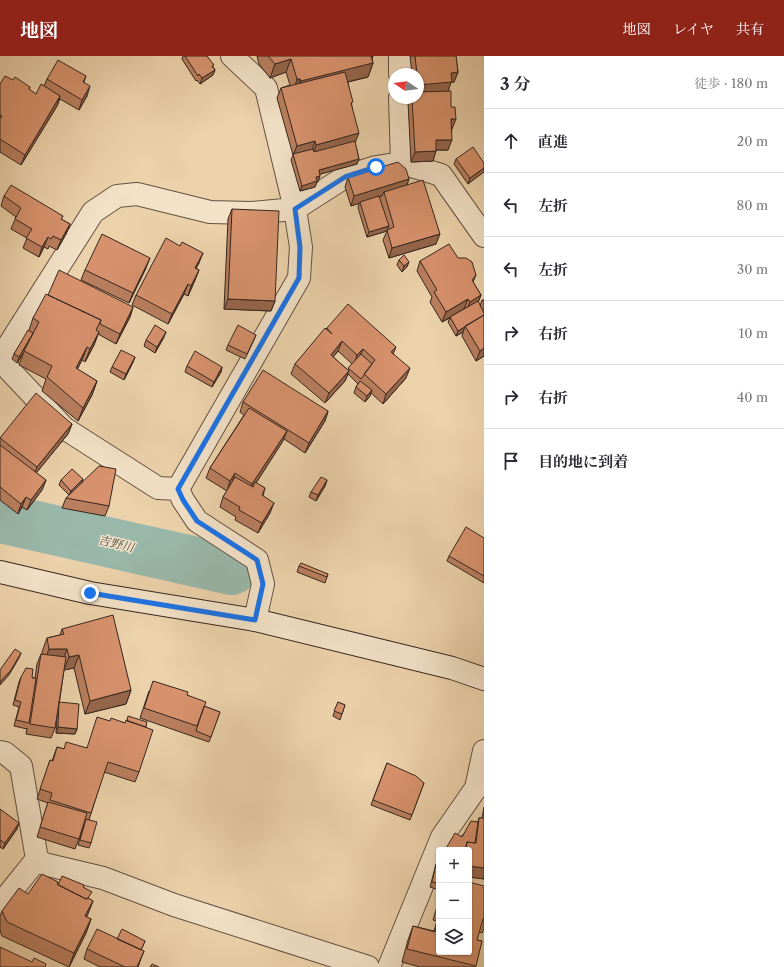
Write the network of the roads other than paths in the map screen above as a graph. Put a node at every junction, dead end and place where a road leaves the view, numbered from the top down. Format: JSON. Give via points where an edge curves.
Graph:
{"nodes":[{"id":1,"x":232,"y":56,"type":"edge"},
{"id":2,"x":400,"y":56,"type":"edge"},
{"id":3,"x":400,"y":68,"type":"edge"},
{"id":4,"x":400,"y":104,"type":"edge"},
{"id":5,"x":402,"y":163,"type":"junction"},
{"id":6,"x":295,"y":209,"type":"junction"},
{"id":7,"x":484,"y":236,"type":"edge"},
{"id":8,"x":0,"y":360,"type":"edge"},
{"id":9,"x":178,"y":489,"type":"junction"},
{"id":10,"x":0,"y":572,"type":"edge"},
{"id":11,"x":255,"y":620,"type":"junction"},
{"id":12,"x":484,"y":679,"type":"edge"},
{"id":13,"x":484,"y":751,"type":"edge"},
{"id":14,"x":0,"y":752,"type":"edge"},
{"id":15,"x":37,"y":858,"type":"junction"},
{"id":16,"x":0,"y":905,"type":"edge"},
{"id":17,"x":368,"y":967,"type":"edge"},
{"id":18,"x":389,"y":967,"type":"edge"}],
"edges":[{"from":1,"to":6,"type":"street","via":[[266,88]]},
{"from":2,"to":3,"type":"street"},
{"from":4,"to":5,"type":"street"},
{"from":5,"to":6,"type":"street","via":[[376,167],[345,177]]},
{"from":5,"to":7,"type":"street","via":[[441,175]]},
{"from":6,"to":8,"type":"street","via":[[210,212],[137,194],[118,196],[93,212]]},
{"from":6,"to":9,"type":"street","via":[[300,247],[299,278]]},
{"from":8,"to":9,"type":"street","via":[[64,428],[158,488]]},
{"from":9,"to":11,"type":"street","via":[[197,521],[257,560],[263,584]]},
{"from":10,"to":11,"type":"street","via":[[90,593]]},
{"from":11,"to":12,"type":"street","via":[[452,668]]},
{"from":13,"to":18,"type":"street","via":[[476,788],[442,838]]},
{"from":14,"to":15,"type":"street","via":[[21,766]]},
{"from":15,"to":16,"type":"street"},
{"from":15,"to":17,"type":"street","via":[[44,864],[103,878],[174,905]]}]}
